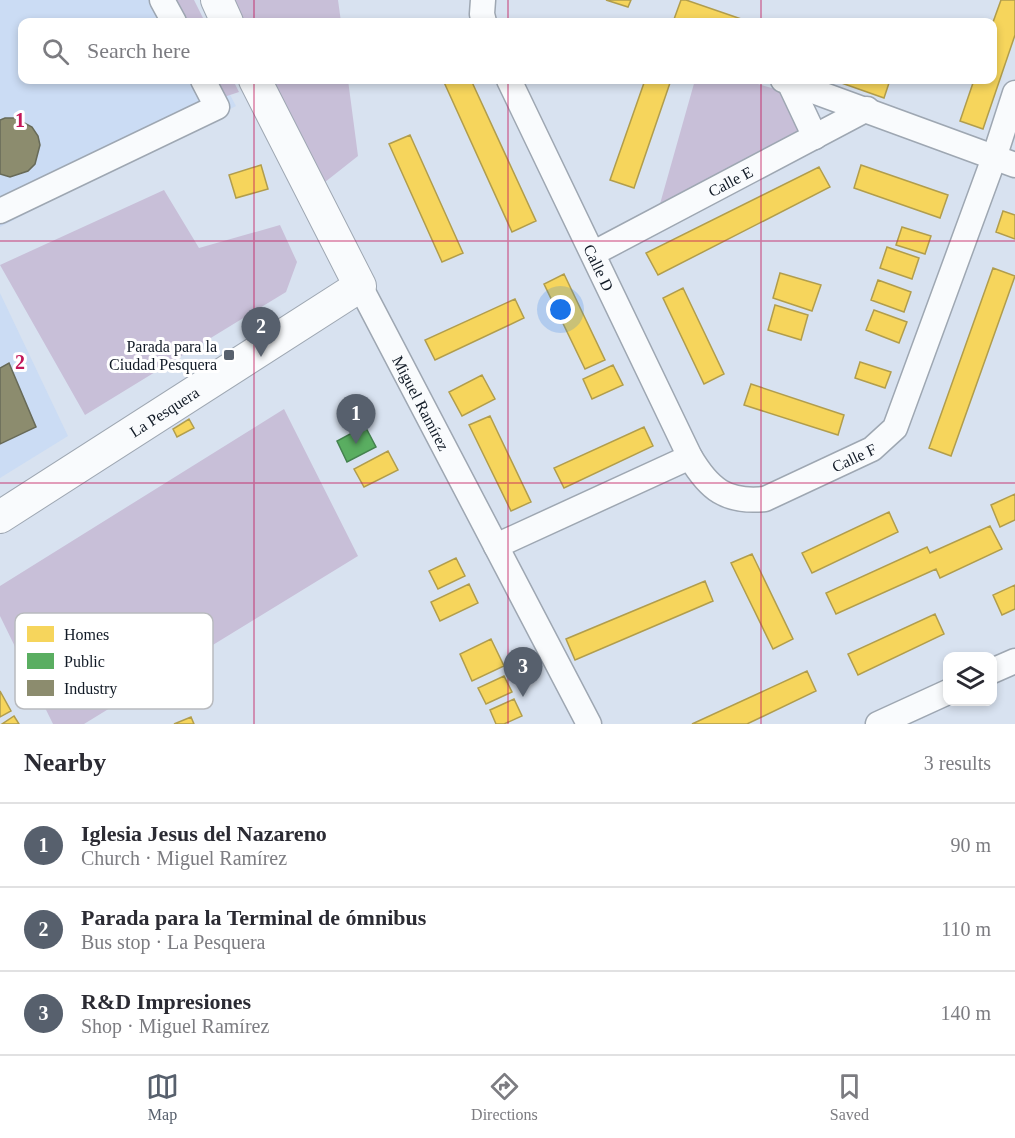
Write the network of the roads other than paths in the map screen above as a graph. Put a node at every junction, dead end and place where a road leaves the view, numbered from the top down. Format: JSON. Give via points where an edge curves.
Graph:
{"nodes":[{"id":1,"x":162,"y":0,"type":"edge"},
{"id":2,"x":217,"y":0,"type":"edge"},
{"id":3,"x":483,"y":0,"type":"edge"},
{"id":4,"x":172,"y":18,"type":"edge"},
{"id":5,"x":225,"y":18,"type":"edge"},
{"id":6,"x":483,"y":18,"type":"edge"},
{"id":7,"x":205,"y":84,"type":"edge"},
{"id":8,"x":257,"y":84,"type":"edge"},
{"id":9,"x":511,"y":84,"type":"edge"},
{"id":10,"x":788,"y":84,"type":"edge"},
{"id":11,"x":795,"y":84,"type":"edge"},
{"id":12,"x":1015,"y":93,"type":"edge"},
{"id":13,"x":867,"y":109,"type":"junction"},
{"id":14,"x":815,"y":136,"type":"junction"},
{"id":15,"x":1004,"y":162,"type":"edge"},
{"id":16,"x":0,"y":211,"type":"edge"},
{"id":17,"x":594,"y":253,"type":"junction"},
{"id":18,"x":360,"y":286,"type":"junction"},
{"id":19,"x":690,"y":457,"type":"junction"},
{"id":20,"x":0,"y":517,"type":"edge"},
{"id":21,"x":496,"y":546,"type":"junction"},
{"id":22,"x":1015,"y":661,"type":"edge"},
{"id":23,"x":997,"y":669,"type":"edge"},
{"id":24,"x":943,"y":694,"type":"edge"},
{"id":25,"x":589,"y":724,"type":"edge"},
{"id":26,"x":878,"y":724,"type":"edge"}],
"edges":[{"from":1,"to":4,"type":"street"},
{"from":2,"to":5,"type":"main road"},
{"from":3,"to":6,"type":"street"},
{"from":7,"to":16,"type":"street","via":[[217,106]]},
{"from":8,"to":18,"type":"main road","name":"Miguel Ramírez"},
{"from":9,"to":17,"type":"street","name":"Calle D"},
{"from":10,"to":14,"type":"street"},
{"from":11,"to":13,"type":"street"},
{"from":12,"to":15,"type":"street","name":"Calle F"},
{"from":13,"to":14,"type":"street","name":"Calle E"},
{"from":13,"to":15,"type":"street"},
{"from":14,"to":17,"type":"street","name":"Calle E"},
{"from":15,"to":19,"type":"street","name":"Calle F","via":[[895,428],[872,448],[765,499],[748,501],[725,495],[700,474]]},
{"from":17,"to":19,"type":"street","name":"Calle D"},
{"from":18,"to":20,"type":"main road","name":"La Pesquera"},
{"from":18,"to":21,"type":"street","name":"Miguel Ramírez"},
{"from":19,"to":21,"type":"street"},
{"from":21,"to":25,"type":"street","name":"Miguel Ramírez"},
{"from":22,"to":23,"type":"street"},
{"from":24,"to":26,"type":"street"}]}
